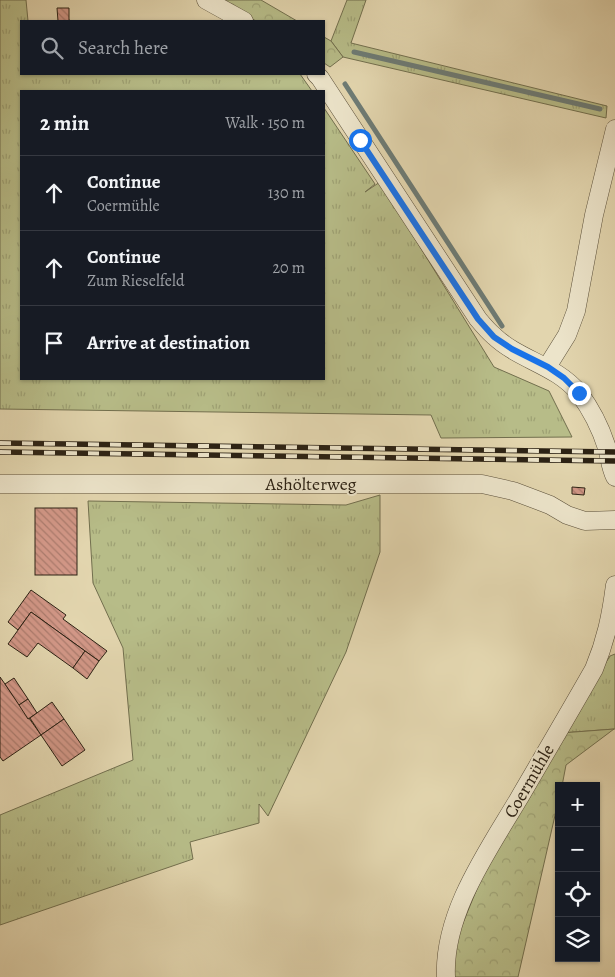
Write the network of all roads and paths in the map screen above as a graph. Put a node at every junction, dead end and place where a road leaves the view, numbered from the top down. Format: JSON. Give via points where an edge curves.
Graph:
{"nodes":[{"id":1,"x":206,"y":0,"type":"edge"},
{"id":2,"x":242,"y":20,"type":"edge"},
{"id":3,"x":317,"y":75,"type":"edge"},
{"id":4,"x":615,"y":129,"type":"edge"},
{"id":5,"x":548,"y":367,"type":"junction"},
{"id":6,"x":615,"y":477,"type":"edge"},
{"id":7,"x":0,"y":484,"type":"edge"},
{"id":8,"x":615,"y":520,"type":"edge"},
{"id":9,"x":615,"y":585,"type":"edge"},
{"id":10,"x":446,"y":977,"type":"edge"}],
"edges":[{"from":1,"to":2,"type":"street"},
{"from":3,"to":5,"type":"street","via":[[478,319],[494,337]]},
{"from":4,"to":5,"type":"street","via":[[576,311],[567,335]]},
{"from":5,"to":6,"type":"street","via":[[574,388],[588,406],[607,447]]},
{"from":7,"to":8,"type":"street","name":"Ashölterweg","via":[[482,484],[513,491],[585,521]]},
{"from":9,"to":10,"type":"street","name":"Coermühle","via":[[605,643],[594,669],[466,893],[447,944]]}]}
